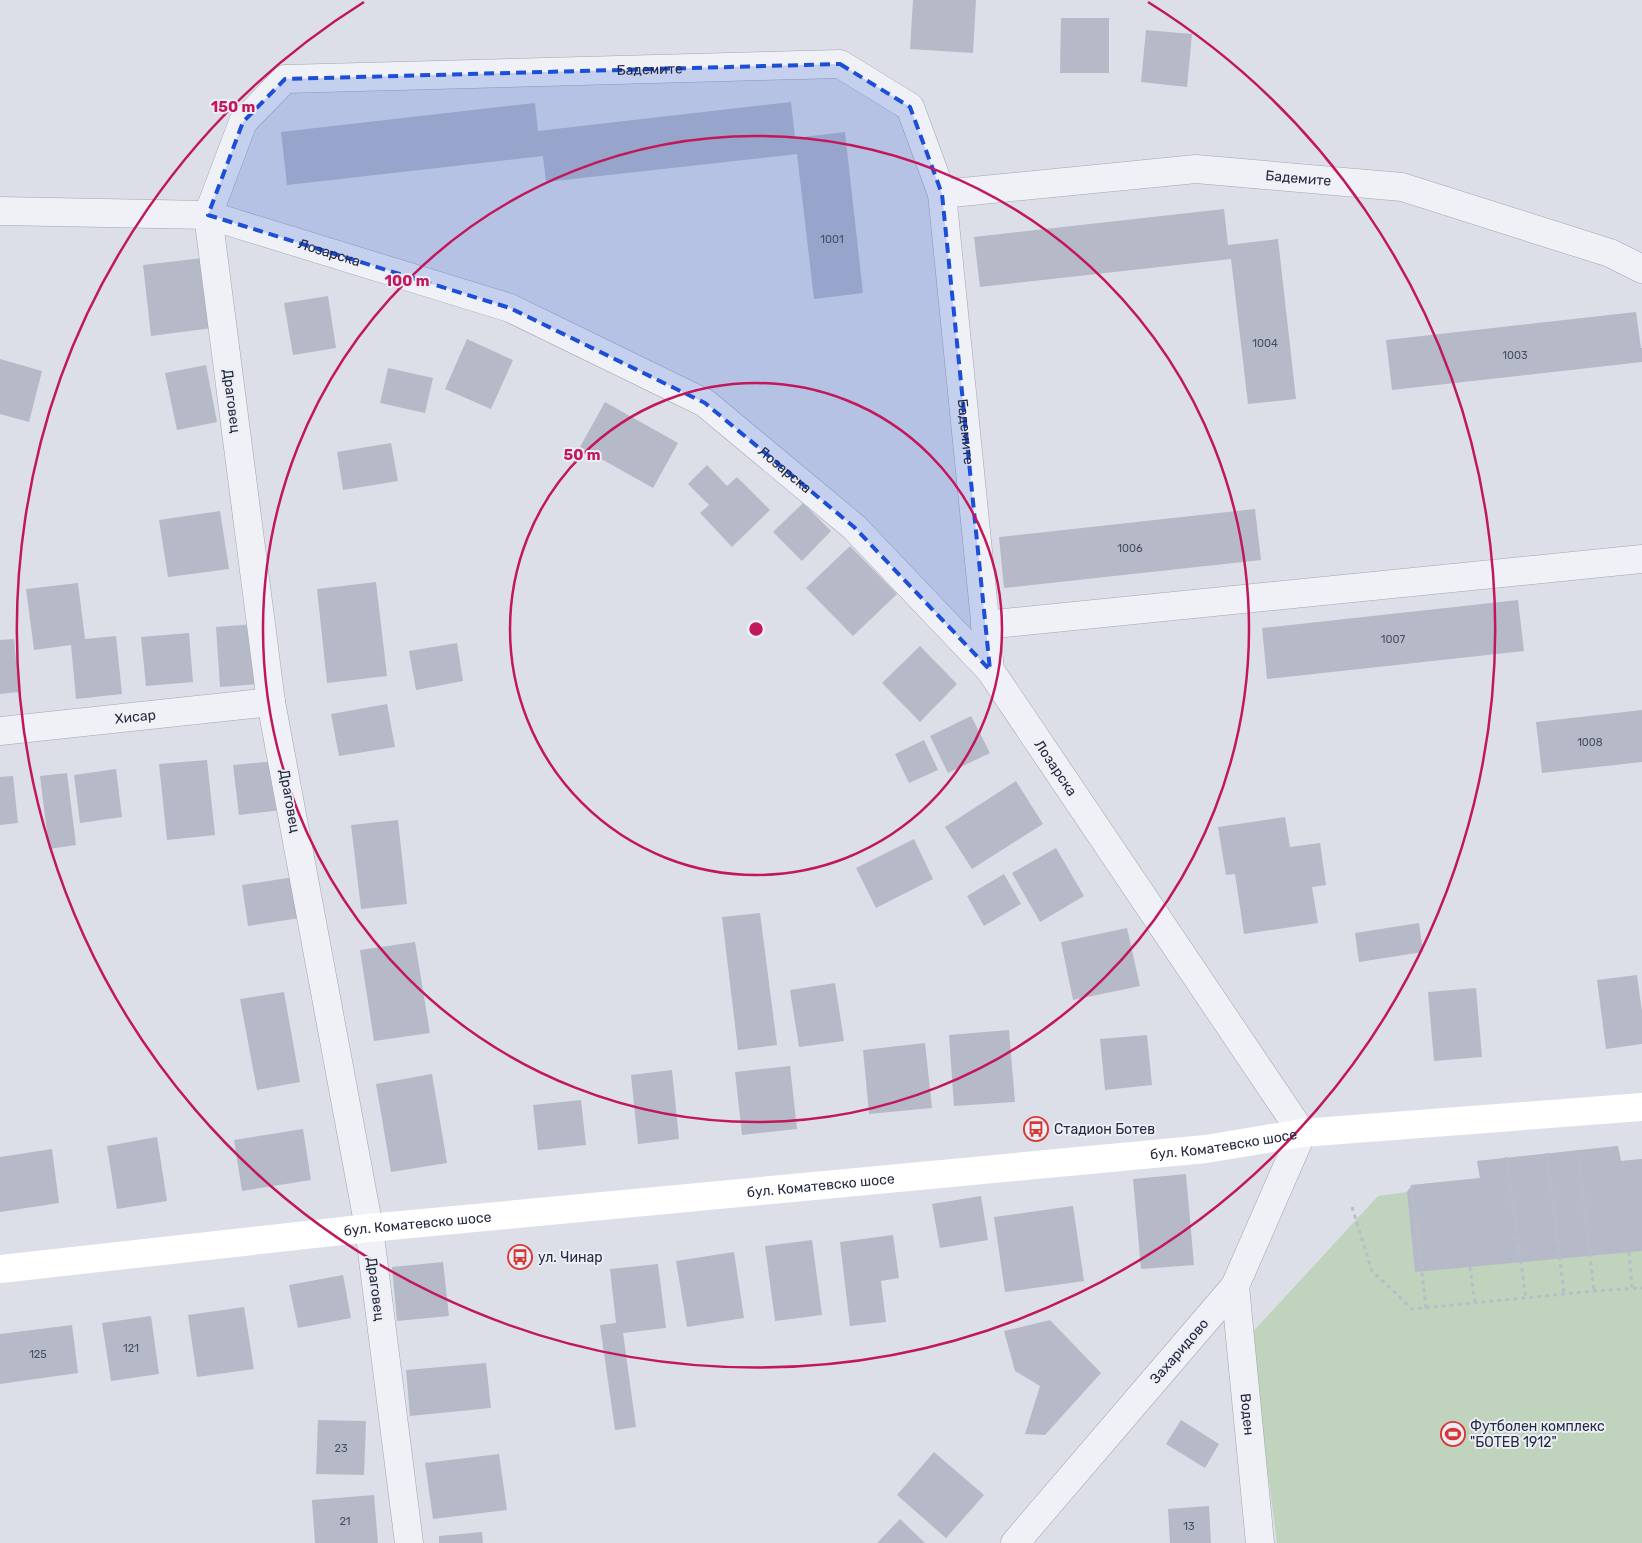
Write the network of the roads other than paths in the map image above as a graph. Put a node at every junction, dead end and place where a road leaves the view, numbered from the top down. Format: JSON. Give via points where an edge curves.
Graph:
{"nodes":[{"id":1,"x":285,"y":80,"type":"joint"},
{"id":2,"x":942,"y":194,"type":"junction"},
{"id":3,"x":0,"y":211,"type":"edge"},
{"id":4,"x":208,"y":215,"type":"junction"},
{"id":5,"x":1642,"y":269,"type":"edge"},
{"id":6,"x":1642,"y":559,"type":"edge"},
{"id":7,"x":985,"y":626,"type":"junction"},
{"id":8,"x":990,"y":670,"type":"junction"},
{"id":9,"x":271,"y":702,"type":"junction"},
{"id":10,"x":0,"y":731,"type":"edge"},
{"id":11,"x":1642,"y":1107,"type":"edge"},
{"id":12,"x":1302,"y":1133,"type":"junction"},
{"id":13,"x":369,"y":1228,"type":"junction"},
{"id":14,"x":0,"y":1269,"type":"edge"},
{"id":15,"x":1235,"y":1286,"type":"junction"},
{"id":16,"x":408,"y":1543,"type":"edge"},
{"id":17,"x":1015,"y":1543,"type":"edge"},
{"id":18,"x":1260,"y":1543,"type":"edge"}],
"edges":[{"from":1,"to":2,"type":"street","name":"Бадемите","via":[[840,64],[910,107]]},
{"from":1,"to":4,"type":"street","name":"Драговец","via":[[243,122]]},
{"from":2,"to":5,"type":"street","name":"Бадемите","via":[[1196,169],[1402,187],[1610,253]]},
{"from":2,"to":7,"type":"street","name":"Бадемите"},
{"from":3,"to":4,"type":"street","name":"Лозарска"},
{"from":4,"to":8,"type":"street","name":"Лозарска","via":[[510,308],[705,403],[854,527]]},
{"from":4,"to":9,"type":"street","name":"Драговец"},
{"from":6,"to":7,"type":"street"},
{"from":7,"to":8,"type":"street","name":"Бадемите"},
{"from":8,"to":12,"type":"street","name":"Лозарска"},
{"from":9,"to":10,"type":"street","name":"Хисар"},
{"from":9,"to":13,"type":"street","name":"Драговец"},
{"from":11,"to":12,"type":"main road","name":"бул. Коматевско шосе"},
{"from":12,"to":13,"type":"main road","name":"бул. Коматевско шосе","via":[[1206,1149]]},
{"from":12,"to":15,"type":"street","name":"Захаридово"},
{"from":13,"to":14,"type":"main road","name":"бул. Коматевско шосе"},
{"from":13,"to":16,"type":"street","name":"Драговец"},
{"from":15,"to":17,"type":"street","name":"Захаридово"},
{"from":15,"to":18,"type":"street","name":"Воден"}]}
